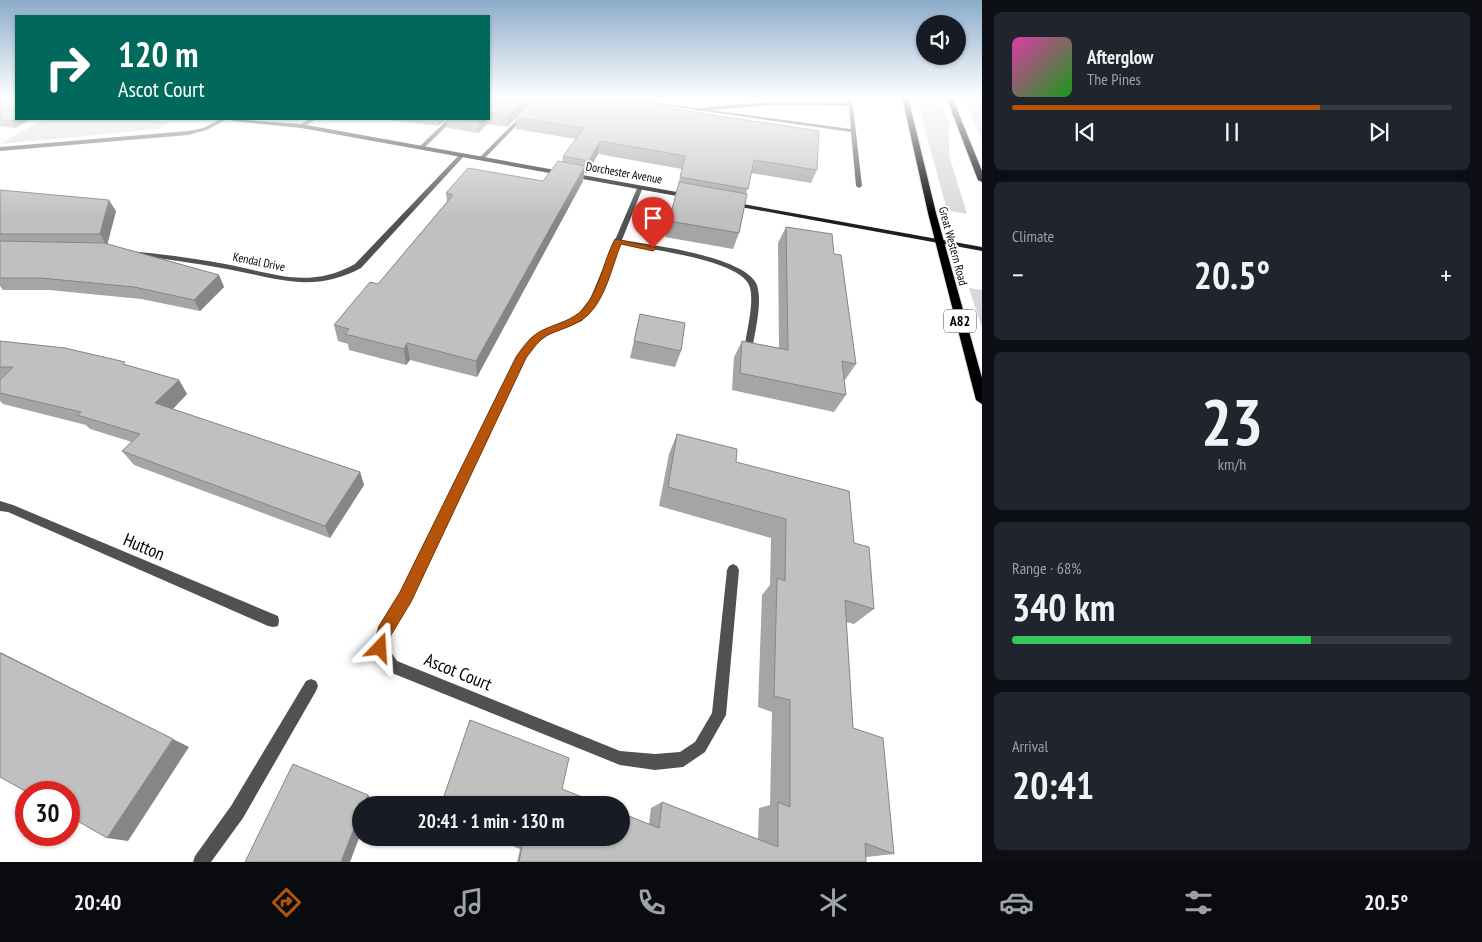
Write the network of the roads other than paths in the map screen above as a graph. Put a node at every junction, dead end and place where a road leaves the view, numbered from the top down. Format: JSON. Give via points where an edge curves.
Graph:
{"nodes":[{"id":1,"x":138,"y":137,"type":"edge"},
{"id":2,"x":362,"y":137,"type":"edge"},
{"id":3,"x":432,"y":137,"type":"edge"},
{"id":4,"x":502,"y":137,"type":"edge"},
{"id":5,"x":853,"y":137,"type":"edge"},
{"id":6,"x":915,"y":137,"type":"edge"},
{"id":7,"x":965,"y":137,"type":"edge"},
{"id":8,"x":421,"y":148,"type":"junction"},
{"id":9,"x":0,"y":149,"type":"edge"},
{"id":10,"x":462,"y":155,"type":"junction"},
{"id":11,"x":482,"y":158,"type":"junction"},
{"id":12,"x":982,"y":180,"type":"edge"},
{"id":13,"x":859,"y":186,"type":"dead end"},
{"id":14,"x":640,"y":187,"type":"junction"},
{"id":15,"x":697,"y":198,"type":"edge"},
{"id":16,"x":725,"y":203,"type":"edge"},
{"id":17,"x":618,"y":241,"type":"junction"},
{"id":18,"x":939,"y":241,"type":"junction"},
{"id":19,"x":982,"y":249,"type":"edge"},
{"id":20,"x":124,"y":252,"type":"edge"},
{"id":21,"x":749,"y":344,"type":"edge"},
{"id":22,"x":982,"y":400,"type":"edge"},
{"id":23,"x":0,"y":506,"type":"edge"},
{"id":24,"x":733,"y":570,"type":"dead end"},
{"id":25,"x":273,"y":621,"type":"dead end"},
{"id":26,"x":311,"y":686,"type":"dead end"},
{"id":27,"x":201,"y":862,"type":"edge"}],
"edges":[{"from":1,"to":9,"type":"street"},
{"from":2,"to":8,"type":"street","name":"Dorchester Avenue"},
{"from":3,"to":8,"type":"street"},
{"from":4,"to":11,"type":"street"},
{"from":5,"to":13,"type":"street"},
{"from":6,"to":18,"type":"main road","name":"Great Western Road","number":"A82"},
{"from":7,"to":12,"type":"main road"},
{"from":8,"to":10,"type":"street","name":"Dorchester Avenue"},
{"from":10,"to":11,"type":"street","name":"Dorchester Avenue"},
{"from":10,"to":20,"type":"street","name":"Kendal Drive","via":[[358,266],[332,279],[299,281],[194,260]]},
{"from":11,"to":14,"type":"street","name":"Dorchester Avenue"},
{"from":14,"to":15,"type":"street","name":"Dorchester Avenue"},
{"from":14,"to":17,"type":"street","name":"Ascot Court"},
{"from":16,"to":18,"type":"street"},
{"from":17,"to":21,"type":"street","via":[[723,263],[741,270],[753,284]]},
{"from":17,"to":24,"type":"street","name":"Ascot Court","via":[[586,312],[566,326],[546,332],[521,357],[406,597],[384,632],[380,648],[392,666],[620,758],[655,762],[683,759],[700,747],[719,715]]},
{"from":18,"to":19,"type":"street"},
{"from":18,"to":22,"type":"main road","name":"Great Western Road","number":"A82"},
{"from":23,"to":25,"type":"street","name":"Hutton"},
{"from":26,"to":27,"type":"street","via":[[237,812]]}]}
